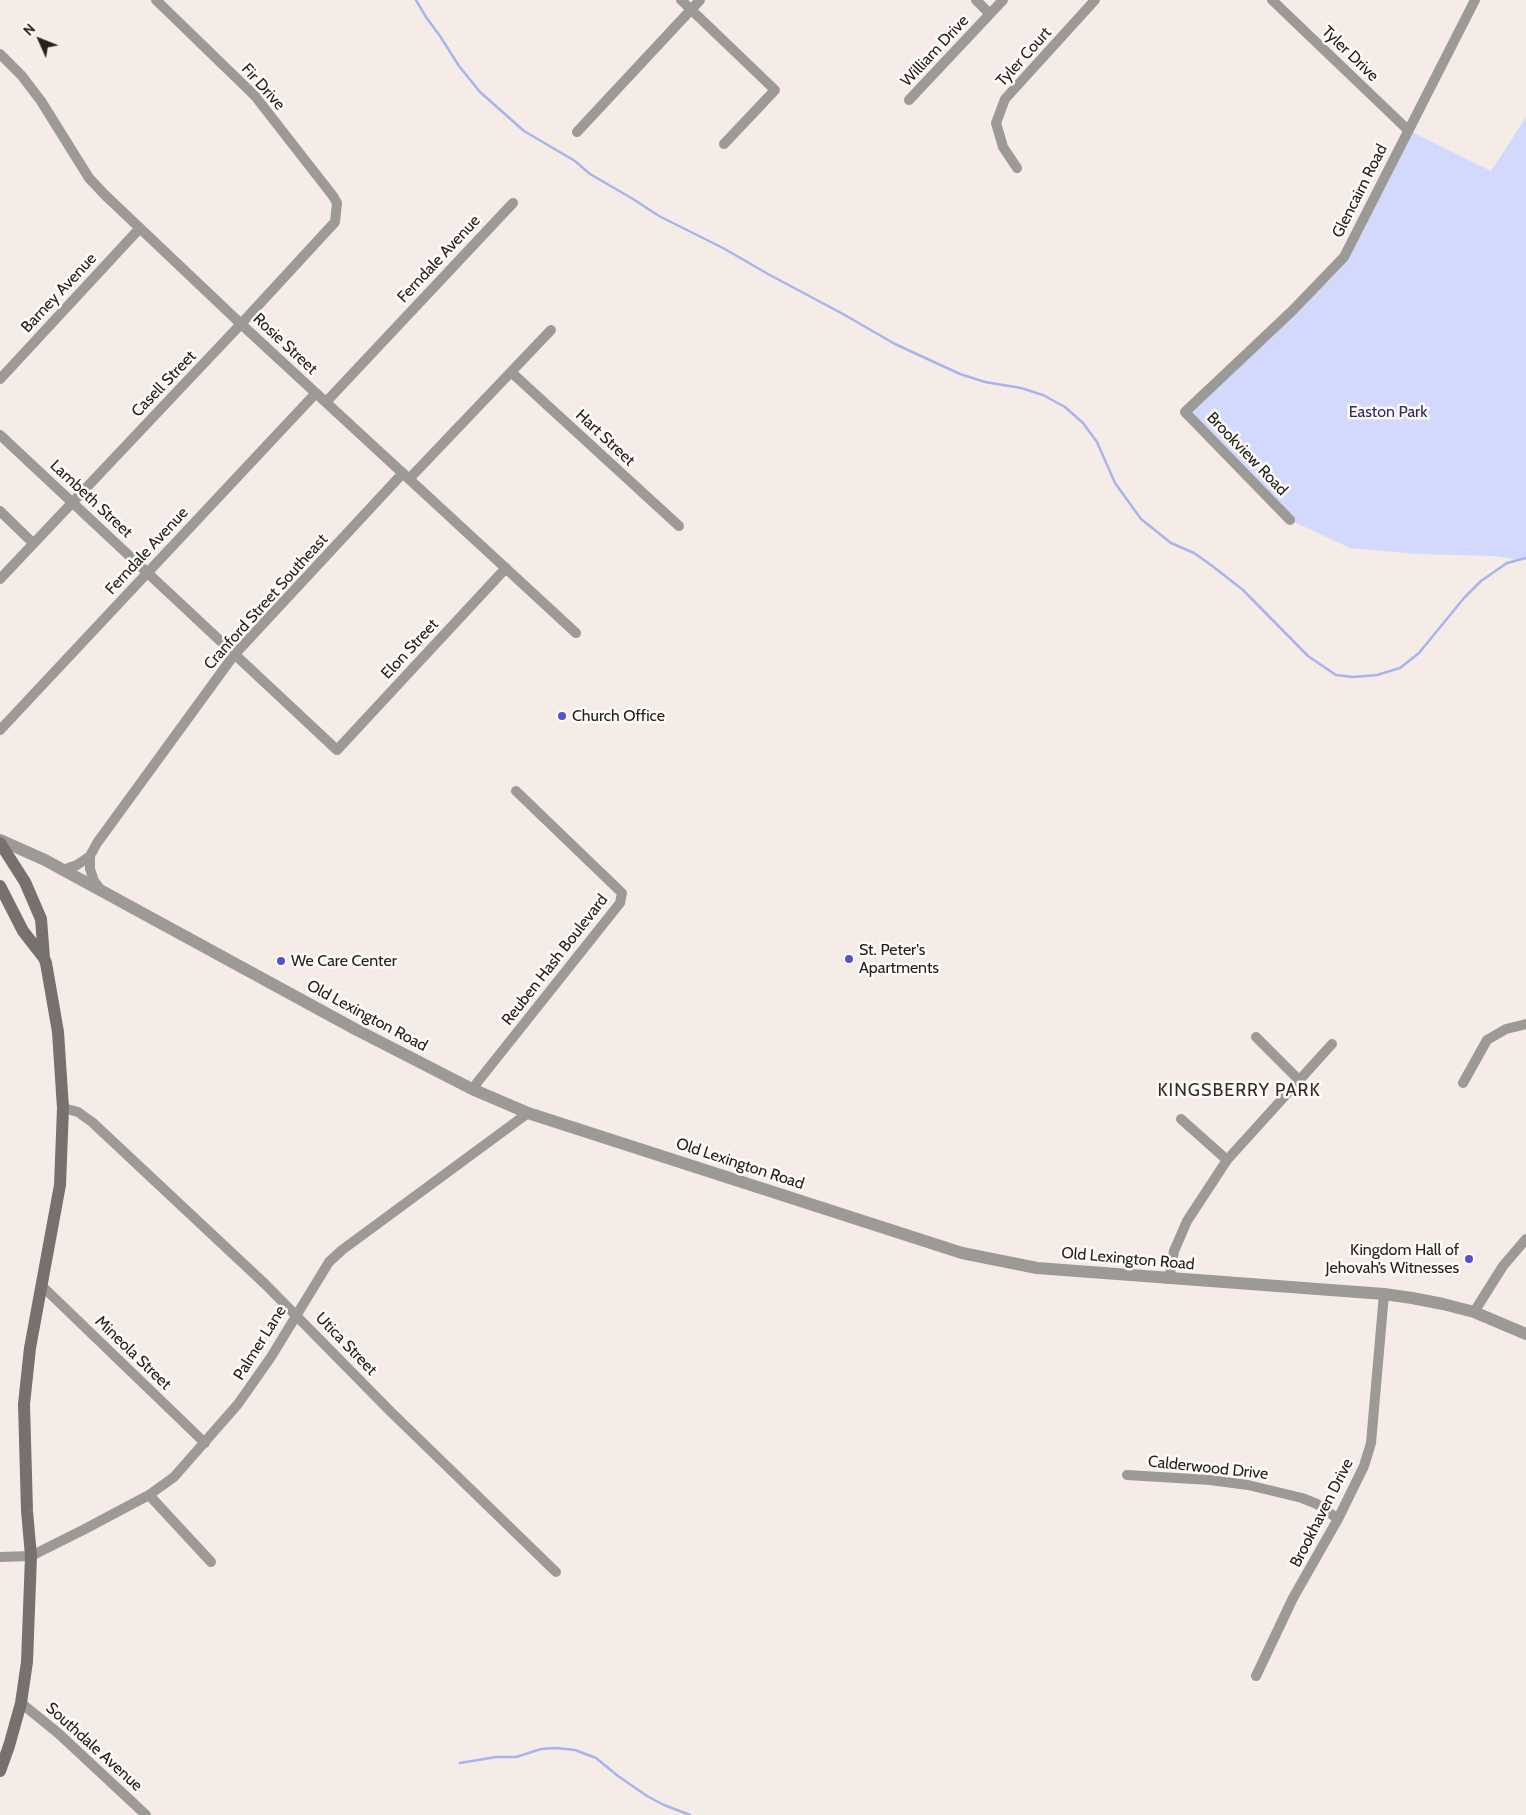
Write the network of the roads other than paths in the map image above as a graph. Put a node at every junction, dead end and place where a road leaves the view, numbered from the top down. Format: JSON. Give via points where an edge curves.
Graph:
{"nodes":[{"id":1,"x":156,"y":0,"type":"edge"},
{"id":2,"x":681,"y":0,"type":"edge"},
{"id":3,"x":700,"y":0,"type":"edge"},
{"id":4,"x":976,"y":0,"type":"edge"},
{"id":5,"x":1003,"y":0,"type":"edge"},
{"id":6,"x":1095,"y":0,"type":"edge"},
{"id":7,"x":1272,"y":0,"type":"edge"},
{"id":8,"x":1474,"y":0,"type":"edge"},
{"id":9,"x":692,"y":11,"type":"junction"},
{"id":10,"x":990,"y":14,"type":"junction"},
{"id":11,"x":0,"y":54,"type":"edge"},
{"id":12,"x":909,"y":100,"type":"dead end"},
{"id":13,"x":1408,"y":130,"type":"junction"},
{"id":14,"x":577,"y":132,"type":"dead end"},
{"id":15,"x":724,"y":144,"type":"dead end"},
{"id":16,"x":1018,"y":168,"type":"dead end"},
{"id":17,"x":337,"y":203,"type":"joint"},
{"id":18,"x":513,"y":203,"type":"dead end"},
{"id":19,"x":140,"y":228,"type":"junction"},
{"id":20,"x":242,"y":324,"type":"junction"},
{"id":21,"x":551,"y":330,"type":"dead end"},
{"id":22,"x":1233,"y":366,"type":"joint"},
{"id":23,"x":511,"y":372,"type":"junction"},
{"id":24,"x":0,"y":379,"type":"edge"},
{"id":25,"x":316,"y":393,"type":"junction"},
{"id":26,"x":326,"y":402,"type":"junction"},
{"id":27,"x":0,"y":435,"type":"edge"},
{"id":28,"x":406,"y":476,"type":"junction"},
{"id":29,"x":72,"y":502,"type":"junction"},
{"id":30,"x":0,"y":511,"type":"edge"},
{"id":31,"x":1290,"y":520,"type":"dead end"},
{"id":32,"x":679,"y":526,"type":"dead end"},
{"id":33,"x":33,"y":543,"type":"junction"},
{"id":34,"x":506,"y":568,"type":"junction"},
{"id":35,"x":147,"y":574,"type":"junction"},
{"id":36,"x":0,"y":579,"type":"edge"},
{"id":37,"x":576,"y":633,"type":"dead end"},
{"id":38,"x":234,"y":655,"type":"junction"},
{"id":39,"x":0,"y":730,"type":"edge"},
{"id":40,"x":337,"y":750,"type":"joint"},
{"id":41,"x":516,"y":791,"type":"dead end"},
{"id":42,"x":0,"y":841,"type":"edge"},
{"id":43,"x":90,"y":856,"type":"junction"},
{"id":44,"x":63,"y":870,"type":"junction"},
{"id":45,"x":0,"y":886,"type":"edge"},
{"id":46,"x":102,"y":892,"type":"junction"},
{"id":47,"x":44,"y":958,"type":"junction"},
{"id":48,"x":1526,"y":1024,"type":"edge"},
{"id":49,"x":1256,"y":1037,"type":"dead end"},
{"id":50,"x":1332,"y":1044,"type":"dead end"},
{"id":51,"x":1300,"y":1081,"type":"junction"},
{"id":52,"x":1463,"y":1083,"type":"dead end"},
{"id":53,"x":472,"y":1089,"type":"junction"},
{"id":54,"x":63,"y":1108,"type":"junction"},
{"id":55,"x":528,"y":1113,"type":"junction"},
{"id":56,"x":1181,"y":1119,"type":"dead end"},
{"id":57,"x":1227,"y":1160,"type":"junction"},
{"id":58,"x":1526,"y":1239,"type":"edge"},
{"id":59,"x":1168,"y":1279,"type":"junction"},
{"id":60,"x":41,"y":1285,"type":"junction"},
{"id":61,"x":1384,"y":1294,"type":"junction"},
{"id":62,"x":1474,"y":1312,"type":"junction"},
{"id":63,"x":296,"y":1315,"type":"junction"},
{"id":64,"x":1526,"y":1334,"type":"edge"},
{"id":65,"x":205,"y":1443,"type":"junction"},
{"id":66,"x":1127,"y":1475,"type":"dead end"},
{"id":67,"x":149,"y":1496,"type":"junction"},
{"id":68,"x":1338,"y":1519,"type":"junction"},
{"id":69,"x":30,"y":1556,"type":"junction"},
{"id":70,"x":0,"y":1557,"type":"edge"},
{"id":71,"x":211,"y":1562,"type":"dead end"},
{"id":72,"x":556,"y":1572,"type":"dead end"},
{"id":73,"x":1256,"y":1676,"type":"dead end"},
{"id":74,"x":21,"y":1702,"type":"junction"},
{"id":75,"x":0,"y":1771,"type":"edge"},
{"id":76,"x":146,"y":1815,"type":"edge"}],
"edges":[{"from":1,"to":17,"type":"street","name":"Fir Drive","via":[[255,96]]},
{"from":2,"to":9,"type":"street"},
{"from":3,"to":9,"type":"street"},
{"from":4,"to":10,"type":"street"},
{"from":5,"to":10,"type":"street","name":"William Drive"},
{"from":6,"to":16,"type":"street","name":"Tyler Court","via":[[1005,99],[996,123],[1003,147]]},
{"from":7,"to":13,"type":"street","name":"Tyler Drive"},
{"from":8,"to":13,"type":"street","name":"Glencairn Road"},
{"from":9,"to":14,"type":"street"},
{"from":9,"to":15,"type":"street","via":[[775,90]]},
{"from":10,"to":12,"type":"street","name":"William Drive"},
{"from":11,"to":19,"type":"street","name":"Rosie Street","via":[[41,101],[90,178]]},
{"from":13,"to":22,"type":"street","name":"Glencairn Road","via":[[1344,257]]},
{"from":17,"to":20,"type":"street","name":"Casell Street","via":[[334,222]]},
{"from":18,"to":26,"type":"street","name":"Ferndale Avenue"},
{"from":19,"to":20,"type":"street","name":"Rosie Street"},
{"from":19,"to":24,"type":"street","name":"Barney Avenue"},
{"from":20,"to":25,"type":"street","name":"Rosie Street"},
{"from":20,"to":29,"type":"street","name":"Casell Street"},
{"from":21,"to":23,"type":"street","name":"Cranford Street Southeast"},
{"from":22,"to":31,"type":"street","name":"Brookview Road","via":[[1185,412]]},
{"from":23,"to":28,"type":"street","name":"Cranford Street Southeast"},
{"from":23,"to":32,"type":"street","name":"Hart Street"},
{"from":25,"to":26,"type":"street","name":"Rosie Street"},
{"from":25,"to":35,"type":"street","name":"Ferndale Avenue"},
{"from":26,"to":28,"type":"street","name":"Rosie Street"},
{"from":27,"to":29,"type":"street","name":"Lambeth Street"},
{"from":28,"to":34,"type":"street","name":"Rosie Street"},
{"from":28,"to":38,"type":"street","name":"Cranford Street Southeast"},
{"from":29,"to":33,"type":"street","name":"Casell Street"},
{"from":29,"to":35,"type":"street","name":"Lambeth Street"},
{"from":30,"to":33,"type":"street"},
{"from":33,"to":36,"type":"street","name":"Casell Street"},
{"from":34,"to":37,"type":"street","name":"Rosie Street"},
{"from":34,"to":40,"type":"street","name":"Elon Street"},
{"from":35,"to":38,"type":"street","name":"Lambeth Street"},
{"from":35,"to":39,"type":"street","name":"Ferndale Avenue"},
{"from":38,"to":40,"type":"street","name":"Lambeth Street"},
{"from":38,"to":43,"type":"street","name":"Cranford Street Southeast"},
{"from":41,"to":53,"type":"street","name":"Reuben Hash Boulevard","via":[[622,893],[620,903]]},
{"from":42,"to":44,"type":"street","name":"Old Lexington Road"},
{"from":42,"to":47,"type":"main road","via":[[33,898],[40,919]]},
{"from":43,"to":44,"type":"street","name":"Cranford Street Southeast"},
{"from":43,"to":46,"type":"street","via":[[94,882]]},
{"from":44,"to":46,"type":"street","name":"Old Lexington Road"},
{"from":45,"to":47,"type":"main road","via":[[23,932]]},
{"from":46,"to":53,"type":"street","name":"Old Lexington Road"},
{"from":47,"to":54,"type":"main road","via":[[58,1032]]},
{"from":48,"to":52,"type":"street","via":[[1506,1029],[1487,1040]]},
{"from":49,"to":51,"type":"street"},
{"from":50,"to":51,"type":"street"},
{"from":51,"to":57,"type":"street"},
{"from":53,"to":55,"type":"street","name":"Old Lexington Road"},
{"from":54,"to":60,"type":"main road","via":[[60,1185]]},
{"from":54,"to":63,"type":"street","name":"Utica Street","via":[[78,1112],[92,1122]]},
{"from":55,"to":59,"type":"street","name":"Old Lexington Road","via":[[962,1253],[1037,1268]]},
{"from":55,"to":63,"type":"street","name":"Palmer Lane","via":[[342,1250],[329,1262]]},
{"from":56,"to":57,"type":"street"},
{"from":57,"to":59,"type":"street","via":[[1187,1221],[1174,1251]]},
{"from":58,"to":62,"type":"street","via":[[1503,1266]]},
{"from":59,"to":61,"type":"street","name":"Old Lexington Road"},
{"from":60,"to":65,"type":"street","name":"Mineola Street"},
{"from":60,"to":69,"type":"main road","via":[[24,1404]]},
{"from":61,"to":62,"type":"street","name":"Old Lexington Road"},
{"from":61,"to":68,"type":"street","name":"Brookhaven Drive","via":[[1371,1443],[1364,1466]]},
{"from":62,"to":64,"type":"street","name":"Old Lexington Road"},
{"from":63,"to":65,"type":"street","name":"Palmer Lane","via":[[238,1404]]},
{"from":63,"to":72,"type":"street","name":"Utica Street"},
{"from":65,"to":67,"type":"street","name":"Palmer Lane","via":[[174,1477]]},
{"from":66,"to":68,"type":"street","name":"Calderwood Drive","via":[[1210,1480],[1267,1489],[1317,1504]]},
{"from":67,"to":69,"type":"street","name":"Palmer Lane"},
{"from":67,"to":71,"type":"street"},
{"from":68,"to":73,"type":"street","name":"Brookhaven Drive"},
{"from":69,"to":70,"type":"street","name":"Palmer Lane"},
{"from":69,"to":74,"type":"main road","via":[[28,1648]]},
{"from":74,"to":75,"type":"main road"},
{"from":74,"to":76,"type":"street","name":"Southdale Avenue"}]}
